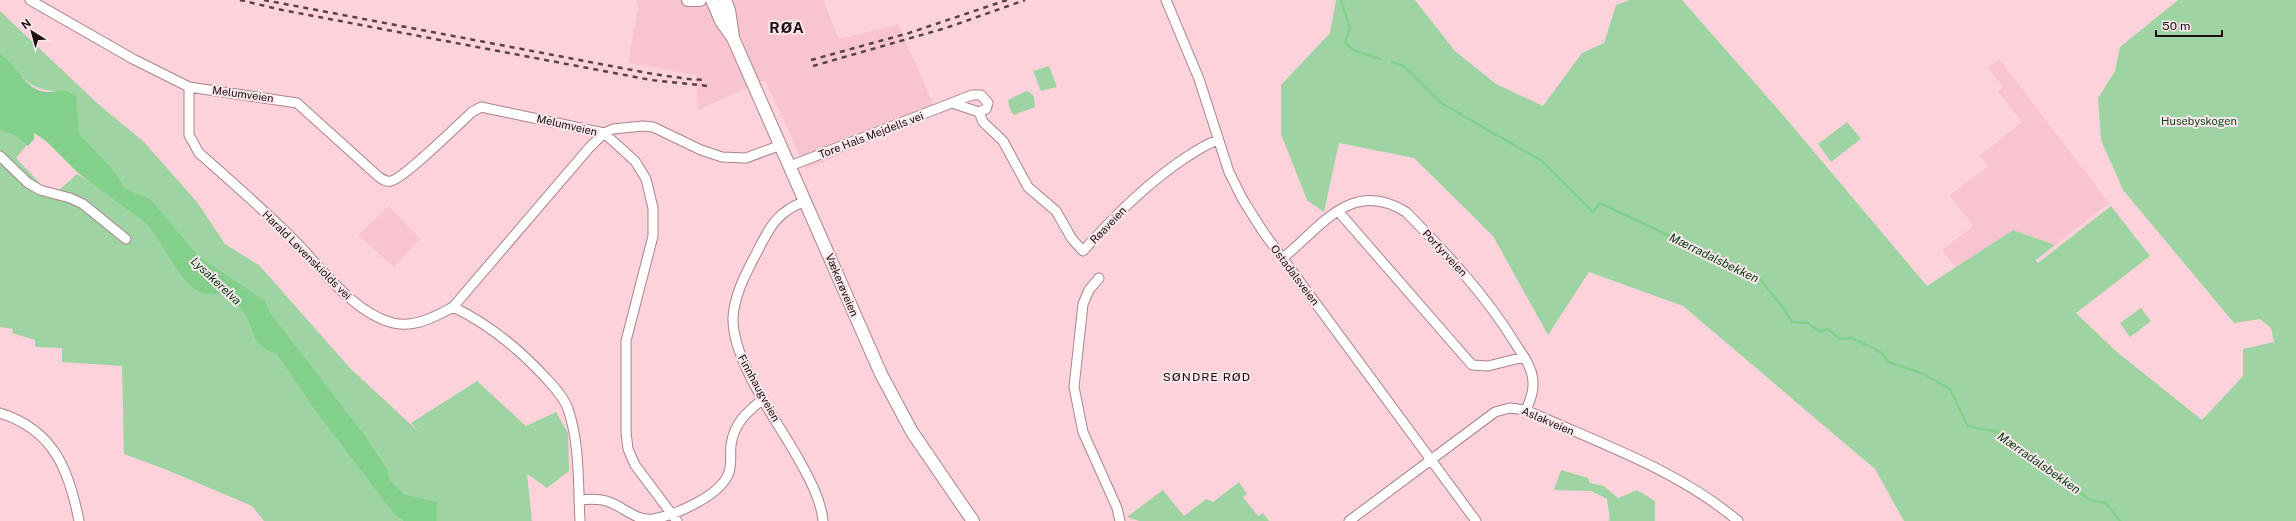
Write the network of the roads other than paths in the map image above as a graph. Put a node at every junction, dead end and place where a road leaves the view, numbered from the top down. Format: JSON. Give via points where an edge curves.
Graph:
{"nodes":[{"id":1,"x":30,"y":0,"type":"edge"},
{"id":2,"x":688,"y":0,"type":"edge"},
{"id":3,"x":700,"y":0,"type":"edge"},
{"id":4,"x":712,"y":0,"type":"edge"},
{"id":5,"x":725,"y":0,"type":"edge"},
{"id":6,"x":1166,"y":0,"type":"edge"},
{"id":7,"x":733,"y":38,"type":"junction"},
{"id":8,"x":190,"y":87,"type":"junction"},
{"id":9,"x":952,"y":103,"type":"junction"},
{"id":10,"x":979,"y":112,"type":"junction"},
{"id":11,"x":604,"y":133,"type":"junction"},
{"id":12,"x":1218,"y":140,"type":"junction"},
{"id":13,"x":781,"y":145,"type":"junction"},
{"id":14,"x":0,"y":156,"type":"edge"},
{"id":15,"x":790,"y":166,"type":"junction"},
{"id":16,"x":806,"y":201,"type":"junction"},
{"id":17,"x":1338,"y":211,"type":"junction"},
{"id":18,"x":126,"y":239,"type":"dead end"},
{"id":19,"x":1283,"y":258,"type":"junction"},
{"id":20,"x":1099,"y":278,"type":"dead end"},
{"id":21,"x":453,"y":307,"type":"junction"},
{"id":22,"x":1524,"y":357,"type":"junction"},
{"id":23,"x":763,"y":399,"type":"junction"},
{"id":24,"x":1526,"y":410,"type":"junction"},
{"id":25,"x":0,"y":413,"type":"edge"},
{"id":26,"x":1431,"y":459,"type":"junction"},
{"id":27,"x":579,"y":500,"type":"junction"},
{"id":28,"x":674,"y":517,"type":"edge"},
{"id":29,"x":79,"y":521,"type":"edge"},
{"id":30,"x":580,"y":521,"type":"edge"},
{"id":31,"x":823,"y":521,"type":"edge"},
{"id":32,"x":973,"y":521,"type":"edge"},
{"id":33,"x":1120,"y":521,"type":"edge"},
{"id":34,"x":1349,"y":521,"type":"edge"},
{"id":35,"x":1476,"y":521,"type":"edge"},
{"id":36,"x":1738,"y":521,"type":"edge"}],
"edges":[{"from":1,"to":8,"type":"street","via":[[143,64]]},
{"from":2,"to":3,"type":"main road"},
{"from":4,"to":7,"type":"main road","name":"Vækerøveien","via":[[721,21]]},
{"from":5,"to":7,"type":"main road","name":"Vækerøveien","via":[[731,18]]},
{"from":6,"to":12,"type":"street","name":"Ostadalsveien","via":[[1199,79]]},
{"from":7,"to":13,"type":"main road","name":"Vækerøveien"},
{"from":8,"to":11,"type":"street","name":"Melumveien","via":[[297,103],[379,177],[390,182],[481,107]]},
{"from":8,"to":21,"type":"street","name":"Harald Løvenskiolds vei","via":[[189,135],[199,153],[293,239],[349,298],[378,317],[393,323],[406,324],[427,320]]},
{"from":9,"to":10,"type":"street"},
{"from":9,"to":10,"type":"street","name":"Tore Hals Mejdells vei","via":[[972,95],[981,95],[988,103],[986,109]]},
{"from":9,"to":15,"type":"street","name":"Tore Hals Mejdells vei"},
{"from":10,"to":12,"type":"street","name":"Røaveien","via":[[982,122],[1003,141],[1028,187],[1056,211],[1072,239],[1083,251],[1154,180],[1200,148]]},
{"from":11,"to":13,"type":"street","name":"Harald Løvenskiolds vei","via":[[629,127],[653,127],[701,150],[734,158],[746,158]]},
{"from":11,"to":21,"type":"street","name":"Harald Løvenskiolds vei"},
{"from":11,"to":28,"type":"street","name":"Melumveien","via":[[640,167],[650,189],[653,221],[651,248],[626,341],[626,432],[628,449],[635,466]]},
{"from":12,"to":19,"type":"street","name":"Ostadalsveien","via":[[1229,172],[1243,200]]},
{"from":13,"to":15,"type":"main road","name":"Vækerøveien"},
{"from":14,"to":18,"type":"street","via":[[28,183],[40,190],[83,204]]},
{"from":15,"to":16,"type":"main road","name":"Vækerøveien"},
{"from":16,"to":23,"type":"street","name":"Finnhaugveien","via":[[788,208],[775,220],[748,270],[735,304],[733,319],[738,351]]},
{"from":16,"to":32,"type":"main road","name":"Vækerøveien","via":[[866,341],[894,399],[920,444]]},
{"from":17,"to":19,"type":"street","name":"Porfyrveien"},
{"from":17,"to":22,"type":"street","via":[[1472,364],[1488,366]]},
{"from":17,"to":22,"type":"street","name":"Porfyrveien","via":[[1355,202],[1371,199],[1388,202],[1406,212],[1460,268],[1497,315]]},
{"from":19,"to":26,"type":"street","name":"Ostadalsveien"},
{"from":20,"to":33,"type":"street","via":[[1088,290],[1083,304],[1074,387],[1083,432],[1117,508]]},
{"from":21,"to":27,"type":"street","via":[[498,333],[525,356],[557,390],[568,407],[576,440]]},
{"from":22,"to":24,"type":"street","name":"Porfyrveien","via":[[1534,383]]},
{"from":23,"to":28,"type":"street","via":[[738,423],[731,445],[729,474],[724,482],[705,498]]},
{"from":23,"to":31,"type":"street","name":"Finnhaugveien","via":[[815,491]]},
{"from":24,"to":26,"type":"street","name":"Aslakveien","via":[[1510,408],[1495,412]]},
{"from":24,"to":36,"type":"street","name":"Aslakveien","via":[[1684,483]]},
{"from":25,"to":29,"type":"street","via":[[31,427],[50,444],[69,477]]},
{"from":26,"to":34,"type":"street","name":"Aslakveien"},
{"from":26,"to":35,"type":"street","name":"Ostadalsveien"},
{"from":27,"to":28,"type":"street","via":[[608,501],[631,516],[641,519]]},
{"from":27,"to":30,"type":"street"}]}
